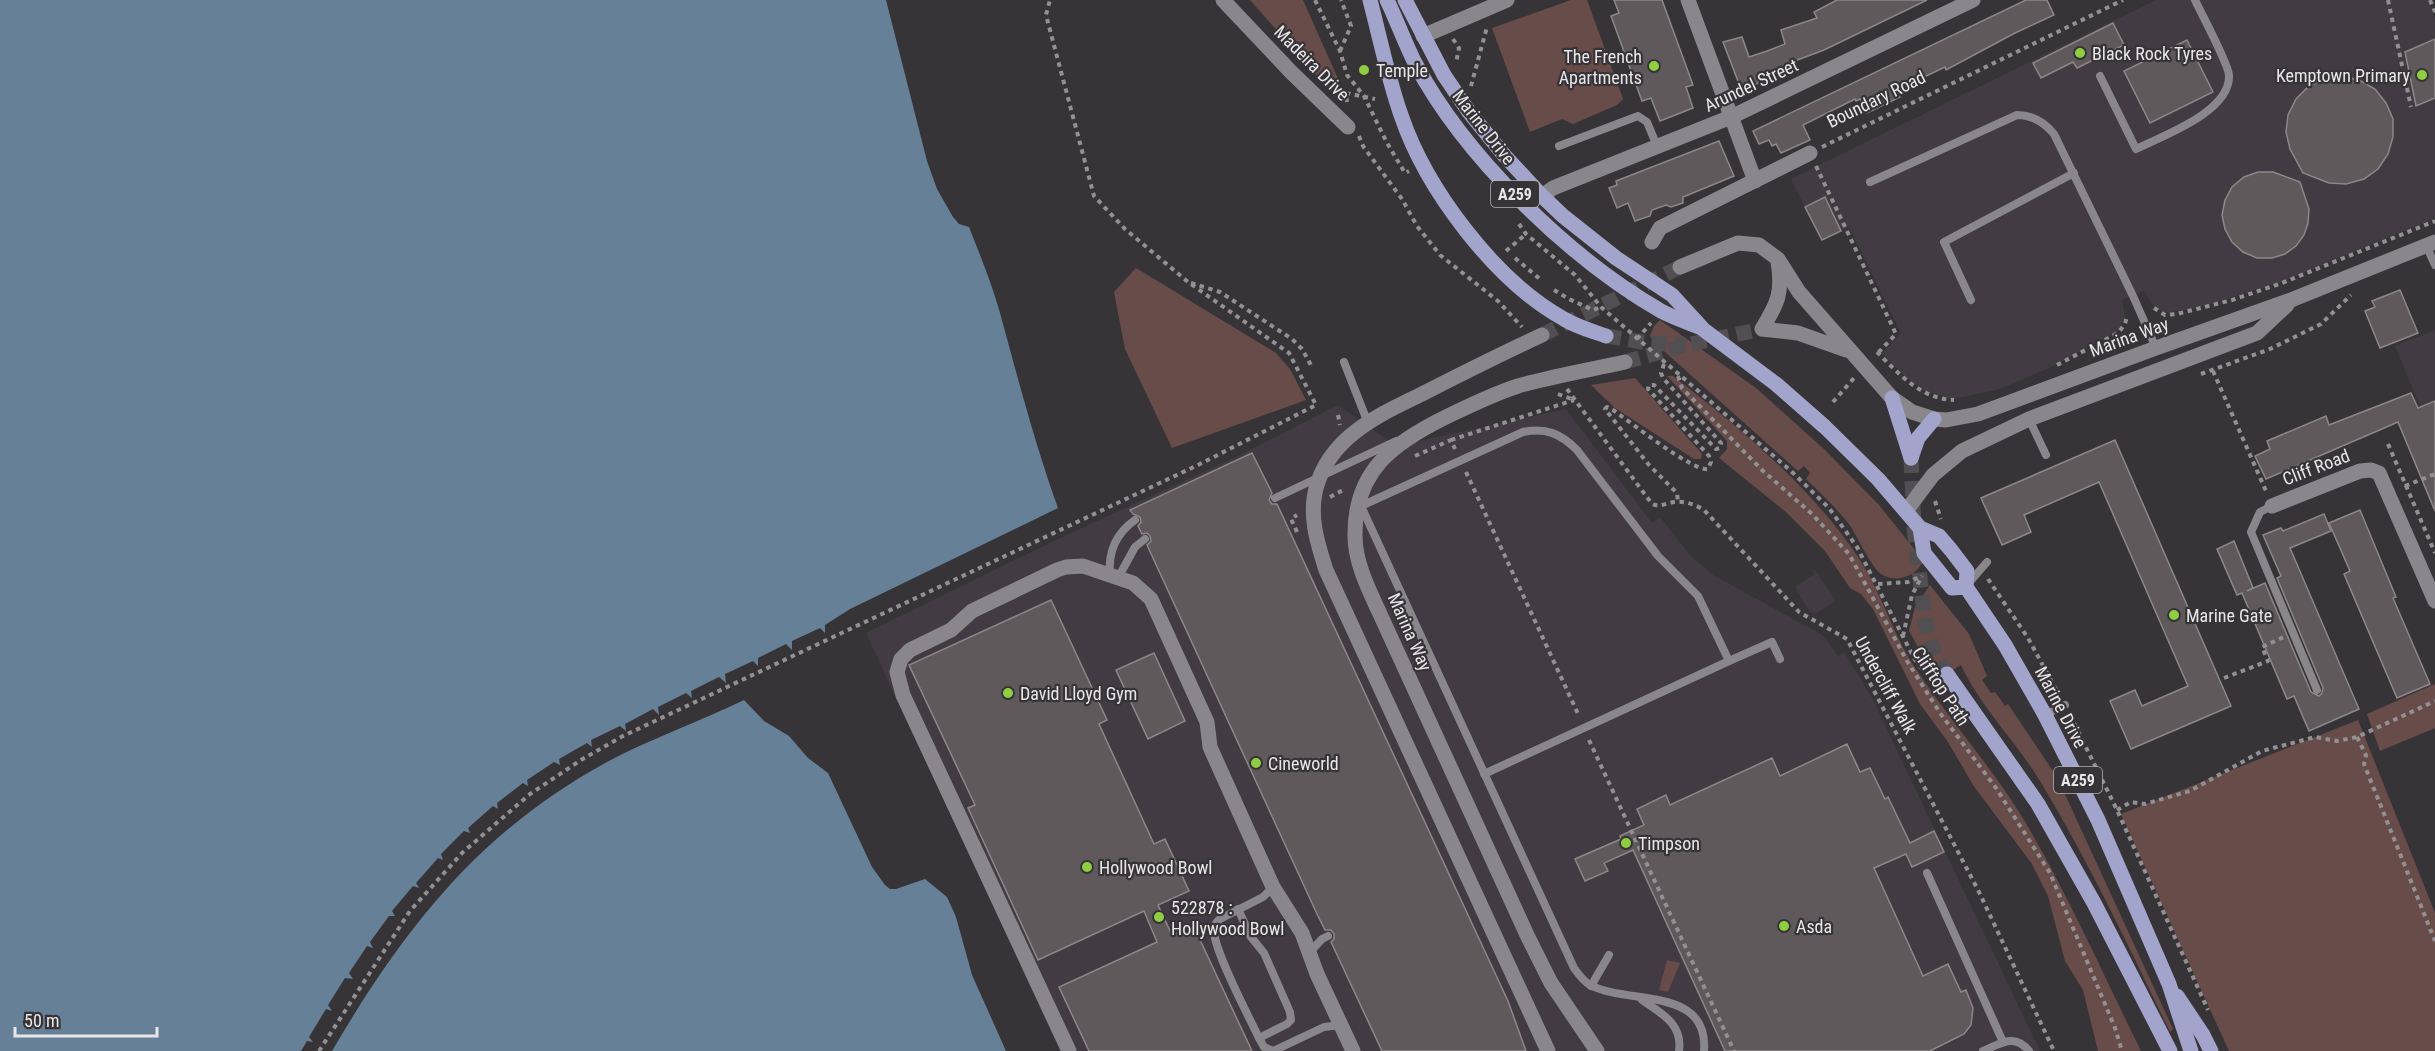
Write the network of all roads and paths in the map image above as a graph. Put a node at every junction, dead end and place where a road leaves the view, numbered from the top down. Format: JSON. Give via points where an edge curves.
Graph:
{"nodes":[{"id":1,"x":1050,"y":0,"type":"edge"},
{"id":2,"x":1223,"y":0,"type":"edge"},
{"id":3,"x":1315,"y":0,"type":"edge"},
{"id":4,"x":1341,"y":0,"type":"edge"},
{"id":5,"x":1370,"y":0,"type":"edge"},
{"id":6,"x":1388,"y":0,"type":"edge"},
{"id":7,"x":1405,"y":0,"type":"edge"},
{"id":8,"x":1507,"y":0,"type":"edge"},
{"id":9,"x":1688,"y":0,"type":"edge"},
{"id":10,"x":1973,"y":0,"type":"edge"},
{"id":11,"x":2123,"y":0,"type":"edge"},
{"id":12,"x":2195,"y":0,"type":"edge"},
{"id":13,"x":2388,"y":0,"type":"edge"},
{"id":14,"x":2430,"y":0,"type":"edge"},
{"id":15,"x":2435,"y":12,"type":"edge"},
{"id":16,"x":1487,"y":26,"type":"dead end"},
{"id":17,"x":1422,"y":36,"type":"junction"},
{"id":18,"x":1340,"y":51,"type":"junction"},
{"id":19,"x":2100,"y":76,"type":"dead end"},
{"id":20,"x":1469,"y":92,"type":"dead end"},
{"id":21,"x":1364,"y":96,"type":"junction"},
{"id":22,"x":1375,"y":99,"type":"dead end"},
{"id":23,"x":1348,"y":105,"type":"dead end"},
{"id":24,"x":2410,"y":108,"type":"dead end"},
{"id":25,"x":1731,"y":117,"type":"junction"},
{"id":26,"x":1348,"y":127,"type":"joint"},
{"id":27,"x":1559,"y":146,"type":"dead end"},
{"id":28,"x":1657,"y":146,"type":"junction"},
{"id":29,"x":1810,"y":153,"type":"junction"},
{"id":30,"x":2074,"y":173,"type":"junction"},
{"id":31,"x":1755,"y":181,"type":"junction"},
{"id":32,"x":1870,"y":182,"type":"dead end"},
{"id":33,"x":1542,"y":196,"type":"junction"},
{"id":34,"x":2435,"y":220,"type":"edge"},
{"id":35,"x":1526,"y":234,"type":"dead end"},
{"id":36,"x":1652,"y":242,"type":"dead end"},
{"id":37,"x":1500,"y":244,"type":"dead end"},
{"id":38,"x":2431,"y":244,"type":"edge"},
{"id":39,"x":1506,"y":251,"type":"junction"},
{"id":40,"x":1778,"y":259,"type":"junction"},
{"id":41,"x":2435,"y":265,"type":"edge"},
{"id":42,"x":1680,"y":267,"type":"tunnel mouth"},
{"id":43,"x":1188,"y":282,"type":"junction"},
{"id":44,"x":1971,"y":300,"type":"dead end"},
{"id":45,"x":2291,"y":300,"type":"junction"},
{"id":46,"x":2152,"y":306,"type":"dead end"},
{"id":47,"x":2126,"y":309,"type":"dead end"},
{"id":48,"x":1523,"y":328,"type":"dead end"},
{"id":49,"x":1704,"y":330,"type":"junction"},
{"id":50,"x":1896,"y":334,"type":"dead end"},
{"id":51,"x":1542,"y":335,"type":"tunnel mouth"},
{"id":52,"x":1606,"y":336,"type":"tunnel mouth"},
{"id":53,"x":2156,"y":348,"type":"junction"},
{"id":54,"x":1875,"y":350,"type":"dead end"},
{"id":55,"x":1853,"y":352,"type":"junction"},
{"id":56,"x":1344,"y":362,"type":"dead end"},
{"id":57,"x":1625,"y":362,"type":"tunnel mouth"},
{"id":58,"x":1664,"y":364,"type":"junction"},
{"id":59,"x":1312,"y":367,"type":"dead end"},
{"id":60,"x":2050,"y":368,"type":"dead end"},
{"id":61,"x":2213,"y":371,"type":"dead end"},
{"id":62,"x":1678,"y":376,"type":"junction"},
{"id":63,"x":1562,"y":382,"type":"dead end"},
{"id":64,"x":1556,"y":393,"type":"dead end"},
{"id":65,"x":1892,"y":398,"type":"junction"},
{"id":66,"x":1574,"y":400,"type":"junction"},
{"id":67,"x":1960,"y":400,"type":"dead end"},
{"id":68,"x":1532,"y":414,"type":"dead end"},
{"id":69,"x":1934,"y":419,"type":"junction"},
{"id":70,"x":2029,"y":419,"type":"junction"},
{"id":71,"x":1512,"y":420,"type":"dead end"},
{"id":72,"x":1368,"y":423,"type":"junction"},
{"id":73,"x":1415,"y":433,"type":"junction"},
{"id":74,"x":1451,"y":440,"type":"junction"},
{"id":75,"x":2388,"y":444,"type":"dead end"},
{"id":76,"x":2046,"y":455,"type":"dead end"},
{"id":77,"x":1410,"y":458,"type":"dead end"},
{"id":78,"x":1461,"y":461,"type":"junction"},
{"id":79,"x":2435,"y":474,"type":"edge"},
{"id":80,"x":2406,"y":486,"type":"junction"},
{"id":81,"x":2389,"y":493,"type":"junction"},
{"id":82,"x":1275,"y":498,"type":"dead end"},
{"id":83,"x":1678,"y":502,"type":"junction"},
{"id":84,"x":2272,"y":506,"type":"junction"},
{"id":85,"x":1906,"y":511,"type":"junction"},
{"id":86,"x":1135,"y":520,"type":"dead end"},
{"id":87,"x":1920,"y":528,"type":"junction"},
{"id":88,"x":1144,"y":539,"type":"dead end"},
{"id":89,"x":2435,"y":553,"type":"edge"},
{"id":90,"x":1987,"y":562,"type":"dead end"},
{"id":91,"x":1114,"y":577,"type":"junction"},
{"id":92,"x":1878,"y":584,"type":"junction"},
{"id":93,"x":1966,"y":587,"type":"junction"},
{"id":94,"x":2435,"y":601,"type":"edge"},
{"id":95,"x":2293,"y":633,"type":"junction"},
{"id":96,"x":1903,"y":636,"type":"junction"},
{"id":97,"x":1780,"y":659,"type":"dead end"},
{"id":98,"x":1730,"y":661,"type":"junction"},
{"id":99,"x":1947,"y":674,"type":"tunnel mouth"},
{"id":100,"x":2224,"y":678,"type":"dead end"},
{"id":101,"x":1933,"y":684,"type":"dead end"},
{"id":102,"x":2317,"y":690,"type":"dead end"},
{"id":103,"x":2435,"y":701,"type":"edge"},
{"id":104,"x":2065,"y":705,"type":"dead end"},
{"id":105,"x":2045,"y":715,"type":"junction"},
{"id":106,"x":1584,"y":727,"type":"junction"},
{"id":107,"x":2357,"y":737,"type":"junction"},
{"id":108,"x":1484,"y":774,"type":"junction"},
{"id":109,"x":2117,"y":810,"type":"dead end"},
{"id":110,"x":1927,"y":873,"type":"dead end"},
{"id":111,"x":1273,"y":888,"type":"junction"},
{"id":112,"x":1238,"y":909,"type":"junction"},
{"id":113,"x":1328,"y":936,"type":"dead end"},
{"id":114,"x":2435,"y":941,"type":"edge"},
{"id":115,"x":1310,"y":952,"type":"junction"},
{"id":116,"x":1609,"y":955,"type":"dead end"},
{"id":117,"x":2169,"y":984,"type":"junction"},
{"id":118,"x":1591,"y":986,"type":"junction"},
{"id":119,"x":1639,"y":998,"type":"junction"},
{"id":120,"x":1341,"y":1025,"type":"junction"},
{"id":121,"x":1259,"y":1038,"type":"junction"},
{"id":122,"x":2003,"y":1042,"type":"junction"},
{"id":123,"x":1545,"y":1046,"type":"edge"},
{"id":124,"x":319,"y":1051,"type":"edge"},
{"id":125,"x":1069,"y":1051,"type":"edge"},
{"id":126,"x":1353,"y":1051,"type":"edge"},
{"id":127,"x":1598,"y":1051,"type":"edge"},
{"id":128,"x":1679,"y":1051,"type":"edge"},
{"id":129,"x":1704,"y":1051,"type":"edge"},
{"id":130,"x":1734,"y":1051,"type":"edge"},
{"id":131,"x":1983,"y":1051,"type":"edge"},
{"id":132,"x":2029,"y":1051,"type":"edge"},
{"id":133,"x":2054,"y":1051,"type":"edge"},
{"id":134,"x":2122,"y":1051,"type":"edge"},
{"id":135,"x":2170,"y":1051,"type":"edge"},
{"id":136,"x":2191,"y":1051,"type":"edge"},
{"id":137,"x":2211,"y":1051,"type":"edge"}],
"edges":[{"from":1,"to":43,"type":"path","via":[[1046,15],[1094,196],[1125,229]]},
{"from":2,"to":26,"type":"street","name":"Madeira Drive"},
{"from":3,"to":18,"type":"path"},
{"from":4,"to":18,"type":"path","via":[[1351,26]]},
{"from":5,"to":52,"type":"main road","via":[[1401,115],[1421,160],[1454,213],[1497,265],[1534,298],[1563,319]]},
{"from":6,"to":49,"type":"main road","name":"Marine Drive","number":"A259","via":[[1415,62],[1437,99],[1494,174],[1550,229],[1602,270],[1662,311]]},
{"from":7,"to":17,"type":"main road","number":"A259"},
{"from":8,"to":17,"type":"street"},
{"from":9,"to":25,"type":"street"},
{"from":10,"to":25,"type":"street","name":"Arundel Street"},
{"from":11,"to":29,"type":"path","name":"Boundary Road"},
{"from":12,"to":19,"type":"lane","via":[[2229,76],[2225,91],[2211,109],[2136,149]]},
{"from":13,"to":24,"type":"path"},
{"from":14,"to":15,"type":"path"},
{"from":16,"to":20,"type":"path"},
{"from":17,"to":33,"type":"main road","name":"Marine Drive","number":"A259","via":[[1469,112]]},
{"from":18,"to":21,"type":"path","via":[[1347,75]]},
{"from":21,"to":22,"type":"path"},
{"from":21,"to":23,"type":"path","via":[[1346,93]]},
{"from":25,"to":28,"type":"street","name":"Arundel Street"},
{"from":25,"to":31,"type":"street"},
{"from":26,"to":48,"type":"path","via":[[1355,127],[1417,226],[1440,255],[1498,301]]},
{"from":27,"to":28,"type":"lane","via":[[1638,116],[1647,122]]},
{"from":28,"to":33,"type":"street","name":"Arundel Street"},
{"from":29,"to":31,"type":"street"},
{"from":29,"to":50,"type":"path"},
{"from":30,"to":32,"type":"lane","via":[[2046,124],[2017,115]]},
{"from":30,"to":44,"type":"lane","via":[[1944,242]]},
{"from":30,"to":53,"type":"lane"},
{"from":31,"to":36,"type":"street","via":[[1660,228]]},
{"from":33,"to":49,"type":"main road","name":"Marine Drive","number":"A259","via":[[1616,258],[1671,295]]},
{"from":34,"to":46,"type":"path","via":[[2232,300],[2165,315]]},
{"from":35,"to":39,"type":"path"},
{"from":37,"to":39,"type":"path"},
{"from":38,"to":41,"type":"lane"},
{"from":38,"to":45,"type":"street","name":"Marina Way"},
{"from":39,"to":58,"type":"path","via":[[1569,299],[1593,310],[1601,306]]},
{"from":40,"to":42,"type":"street","name":"Marina Way","via":[[1759,245],[1738,243]]},
{"from":40,"to":55,"type":"street","name":"Marina Way","via":[[1799,292]]},
{"from":40,"to":55,"type":"street","name":"Marina Way","via":[[1780,294],[1762,329],[1814,337]]},
{"from":43,"to":59,"type":"path","via":[[1220,292],[1292,339]]},
{"from":43,"to":124,"type":"path","via":[[1289,353],[1316,405],[1188,470],[621,737],[581,760],[530,794],[462,853],[410,911]]},
{"from":45,"to":53,"type":"street","name":"Marina Way"},
{"from":45,"to":70,"type":"street","via":[[2257,333]]},
{"from":47,"to":60,"type":"path","via":[[2125,324],[2118,333]]},
{"from":49,"to":85,"type":"main road","name":"Marine Drive","number":"A259","via":[[1765,374],[1825,427]]},
{"from":51,"to":72,"type":"street"},
{"from":53,"to":69,"type":"street","name":"Marina Way","via":[[1978,414]]},
{"from":54,"to":67,"type":"path","via":[[1916,388],[1938,398]]},
{"from":55,"to":65,"type":"street","name":"Marina Way"},
{"from":56,"to":72,"type":"lane"},
{"from":57,"to":73,"type":"street","name":"Marina Way","via":[[1515,387]]},
{"from":58,"to":62,"type":"path"},
{"from":58,"to":83,"type":"path","via":[[1663,378],[1721,443],[1720,448],[1716,449],[1654,385],[1648,389],[1709,456],[1708,469],[1685,461],[1609,407],[1605,411],[1677,493]]},
{"from":61,"to":84,"type":"path"},
{"from":62,"to":92,"type":"path","via":[[1829,508]]},
{"from":62,"to":134,"type":"path","name":"Clifftop Path","via":[[1682,388],[1714,422],[1849,554],[1907,661],[2050,873]]},
{"from":63,"to":66,"type":"path","name":"Undercliff Walk"},
{"from":64,"to":66,"type":"path"},
{"from":65,"to":69,"type":"street","name":"Marina Way","via":[[1912,412]]},
{"from":65,"to":69,"type":"main road","via":[[1911,458],[1918,438]]},
{"from":66,"to":68,"type":"path"},
{"from":66,"to":83,"type":"path","name":"Undercliff Walk","via":[[1650,502],[1659,507]]},
{"from":70,"to":76,"type":"lane"},
{"from":70,"to":85,"type":"street","via":[[1944,463]]},
{"from":71,"to":74,"type":"path"},
{"from":72,"to":123,"type":"street","via":[[1343,443],[1321,474],[1314,498],[1315,536],[1326,570]]},
{"from":73,"to":82,"type":"lane"},
{"from":73,"to":127,"type":"street","name":"Marina Way","via":[[1376,466],[1362,490],[1355,535],[1359,560],[1384,624],[1527,935],[1551,983]]},
{"from":74,"to":77,"type":"path"},
{"from":74,"to":78,"type":"path"},
{"from":75,"to":80,"type":"path"},
{"from":78,"to":98,"type":"lane","via":[[1526,431],[1545,430],[1565,439],[1665,565],[1698,596]]},
{"from":78,"to":106,"type":"path"},
{"from":78,"to":108,"type":"lane","via":[[1361,506]]},
{"from":79,"to":80,"type":"path"},
{"from":80,"to":81,"type":"path"},
{"from":80,"to":89,"type":"path"},
{"from":81,"to":84,"type":"street","name":"Cliff Road","via":[[2379,473],[2366,470]]},
{"from":81,"to":94,"type":"street","name":"Cliff Road"},
{"from":83,"to":133,"type":"path","name":"Undercliff Walk","via":[[1704,510],[1799,612],[1847,639],[1979,892]]},
{"from":84,"to":95,"type":"lane","via":[[2260,512],[2251,532]]},
{"from":85,"to":87,"type":"main road","name":"Marine Drive","number":"A259"},
{"from":86,"to":91,"type":"lane","via":[[1125,527],[1112,547],[1108,560]]},
{"from":87,"to":93,"type":"main road","name":"Marine Drive","number":"A259","via":[[1939,536],[1952,550],[1967,571]]},
{"from":87,"to":93,"type":"main road","name":"Marine Drive","number":"A259","via":[[1924,553],[1952,588]]},
{"from":88,"to":91,"type":"lane"},
{"from":90,"to":93,"type":"lane"},
{"from":91,"to":111,"type":"street","via":[[1141,588],[1151,599],[1207,722],[1210,747]]},
{"from":91,"to":125,"type":"street","via":[[1083,566],[1057,570],[972,611],[951,630],[910,650],[901,659],[897,672],[903,695]]},
{"from":92,"to":96,"type":"path"},
{"from":92,"to":96,"type":"path","via":[[1908,582],[1923,575],[1912,595]]},
{"from":93,"to":105,"type":"main road","name":"Marine Drive","number":"A259"},
{"from":95,"to":100,"type":"path","via":[[2262,647],[2268,661]]},
{"from":95,"to":102,"type":"lane"},
{"from":96,"to":101,"type":"path"},
{"from":97,"to":98,"type":"lane","via":[[1772,642]]},
{"from":98,"to":106,"type":"lane"},
{"from":99,"to":135,"type":"main road","via":[[2038,804]]},
{"from":103,"to":107,"type":"path"},
{"from":104,"to":105,"type":"lane"},
{"from":105,"to":117,"type":"main road","name":"Marine Drive","number":"A259","via":[[2098,820]]},
{"from":106,"to":108,"type":"lane"},
{"from":106,"to":130,"type":"path"},
{"from":107,"to":109,"type":"path","via":[[2337,741],[2315,737],[2262,751],[2190,791],[2145,804],[2131,802]]},
{"from":107,"to":114,"type":"path","via":[[2366,755],[2364,764]]},
{"from":108,"to":118,"type":"lane","via":[[1572,964]]},
{"from":110,"to":122,"type":"lane"},
{"from":111,"to":112,"type":"lane"},
{"from":111,"to":115,"type":"street"},
{"from":112,"to":121,"type":"lane","via":[[1215,923],[1215,938]]},
{"from":112,"to":121,"type":"lane","via":[[1251,937],[1264,953],[1290,1012],[1287,1024]]},
{"from":113,"to":115,"type":"lane"},
{"from":115,"to":120,"type":"street"},
{"from":116,"to":118,"type":"lane"},
{"from":117,"to":136,"type":"main road","name":"Marine Drive","number":"A259"},
{"from":117,"to":137,"type":"main road","name":"Marine Drive","number":"A259"},
{"from":118,"to":119,"type":"lane"},
{"from":119,"to":128,"type":"lane","via":[[1673,1023],[1680,1039]]},
{"from":119,"to":129,"type":"lane","via":[[1673,1003],[1691,1014],[1703,1035]]},
{"from":120,"to":121,"type":"lane","via":[[1324,1027],[1273,1051],[1264,1047]]},
{"from":120,"to":126,"type":"street"},
{"from":122,"to":131,"type":"lane"},
{"from":122,"to":132,"type":"lane","via":[[2018,1041]]}]}
